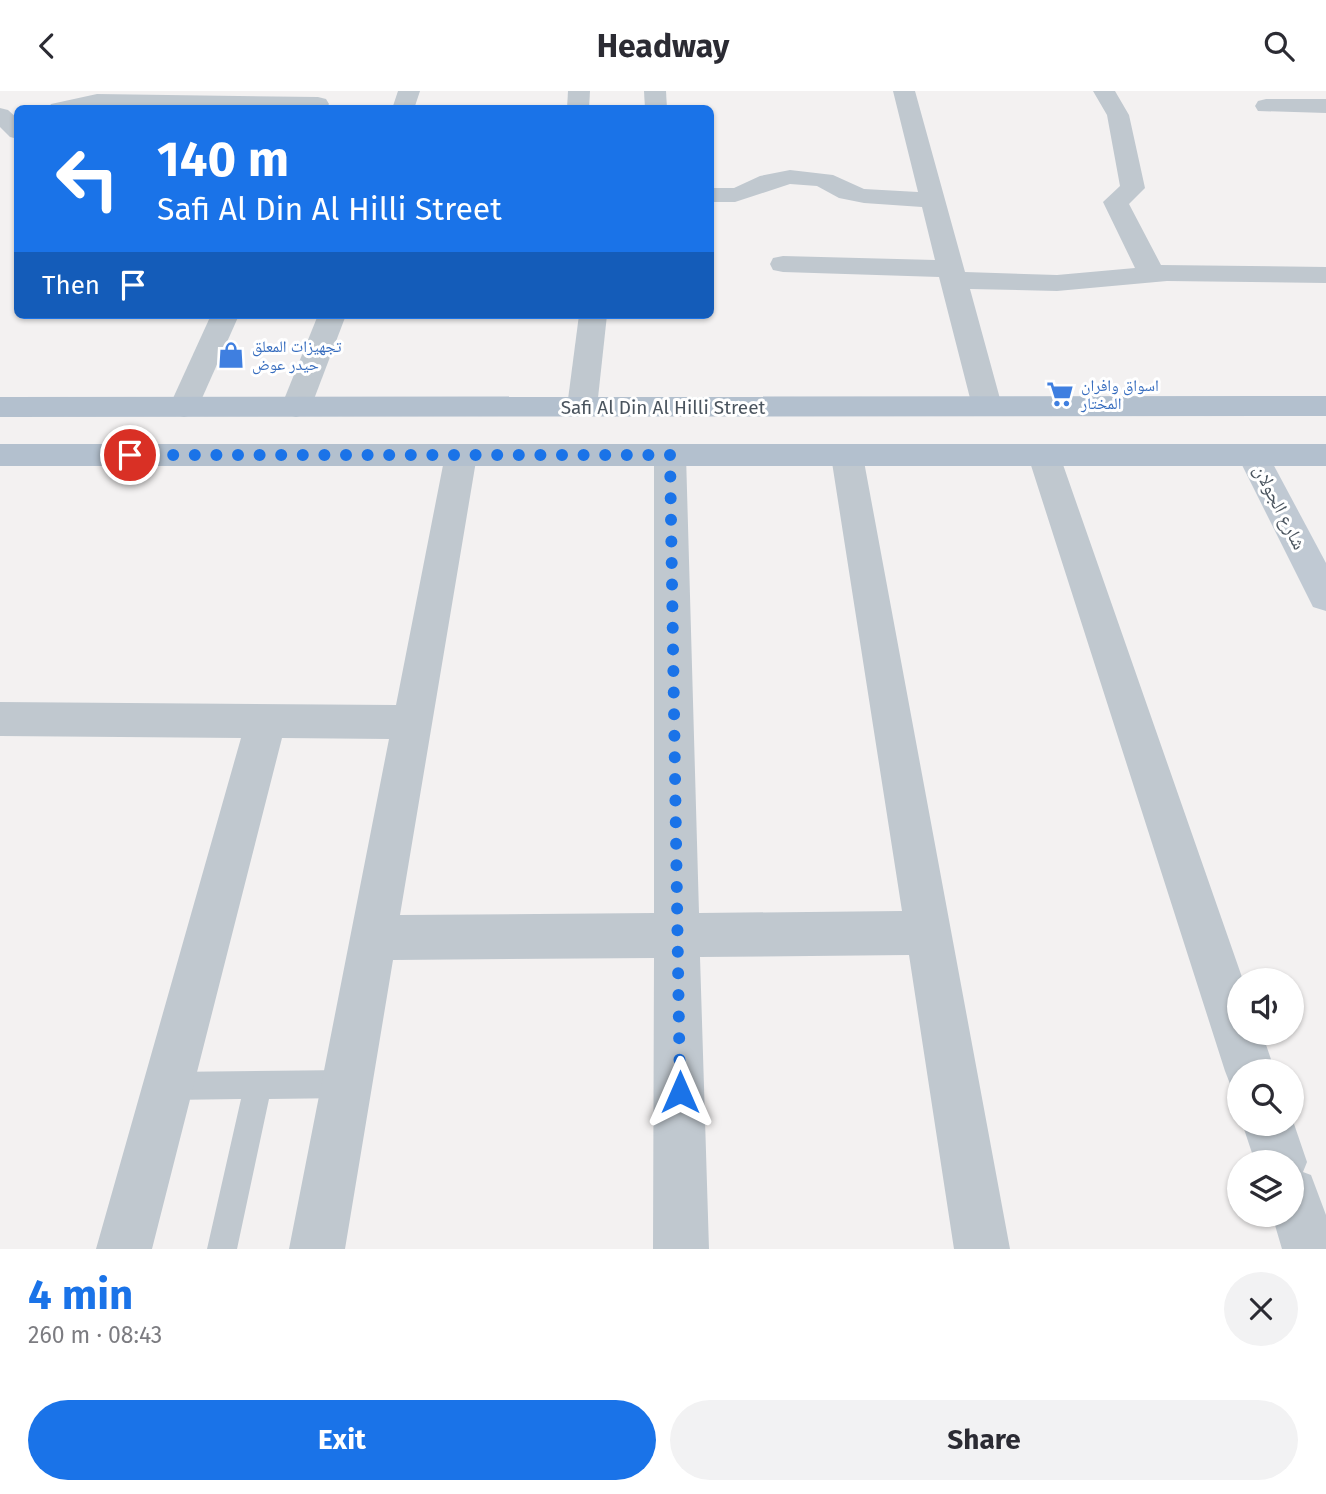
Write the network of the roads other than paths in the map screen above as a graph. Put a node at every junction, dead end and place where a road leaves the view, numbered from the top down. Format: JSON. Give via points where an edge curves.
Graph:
{"nodes":[{"id":1,"x":904,"y":91,"type":"edge"},
{"id":2,"x":1104,"y":91,"type":"edge"},
{"id":3,"x":91,"y":96,"type":"edge"},
{"id":4,"x":242,"y":96,"type":"edge"},
{"id":5,"x":324,"y":98,"type":"edge"},
{"id":6,"x":69,"y":105,"type":"edge"},
{"id":7,"x":1266,"y":106,"type":"dead end"},
{"id":8,"x":1326,"y":106,"type":"edge"},
{"id":9,"x":714,"y":195,"type":"edge"},
{"id":10,"x":932,"y":200,"type":"junction"},
{"id":11,"x":783,"y":264,"type":"dead end"},
{"id":12,"x":1152,"y":274,"type":"junction"},
{"id":13,"x":952,"y":275,"type":"junction"},
{"id":14,"x":1326,"y":275,"type":"edge"},
{"id":15,"x":223,"y":319,"type":"edge"},
{"id":16,"x":330,"y":319,"type":"edge"},
{"id":17,"x":593,"y":319,"type":"edge"},
{"id":18,"x":987,"y":406,"type":"junction"},
{"id":19,"x":1326,"y":406,"type":"edge"},
{"id":20,"x":0,"y":407,"type":"edge"},
{"id":21,"x":184,"y":407,"type":"junction"},
{"id":22,"x":296,"y":407,"type":"junction"},
{"id":23,"x":345,"y":407,"type":"junction"},
{"id":24,"x":582,"y":407,"type":"junction"},
{"id":25,"x":224,"y":408,"type":"junction"},
{"id":26,"x":0,"y":455,"type":"edge"},
{"id":27,"x":208,"y":455,"type":"junction"},
{"id":28,"x":461,"y":455,"type":"junction"},
{"id":29,"x":670,"y":455,"type":"junction"},
{"id":30,"x":1253,"y":455,"type":"junction"},
{"id":31,"x":1326,"y":455,"type":"edge"},
{"id":32,"x":339,"y":456,"type":"junction"},
{"id":33,"x":848,"y":456,"type":"junction"},
{"id":34,"x":1044,"y":456,"type":"junction"},
{"id":35,"x":1326,"y":597,"type":"edge"},
{"id":36,"x":266,"y":720,"type":"junction"},
{"id":37,"x":414,"y":722,"type":"junction"},
{"id":38,"x":2,"y":723,"type":"edge"},
{"id":39,"x":929,"y":933,"type":"junction"},
{"id":40,"x":678,"y":935,"type":"junction"},
{"id":41,"x":374,"y":938,"type":"junction"},
{"id":42,"x":1246,"y":1059,"type":"edge"},
{"id":43,"x":347,"y":1084,"type":"junction"},
{"id":44,"x":168,"y":1086,"type":"junction"},
{"id":45,"x":258,"y":1086,"type":"junction"},
{"id":46,"x":1303,"y":1227,"type":"edge"},
{"id":47,"x":124,"y":1249,"type":"edge"},
{"id":48,"x":222,"y":1249,"type":"edge"},
{"id":49,"x":317,"y":1249,"type":"edge"},
{"id":50,"x":681,"y":1249,"type":"edge"},
{"id":51,"x":982,"y":1249,"type":"edge"},
{"id":52,"x":1310,"y":1249,"type":"edge"}],
"edges":[{"from":1,"to":10,"type":"street"},
{"from":2,"to":12,"type":"street","via":[[1118,115],[1133,188],[1116,202]]},
{"from":3,"to":4,"type":"street"},
{"from":3,"to":6,"type":"street"},
{"from":4,"to":5,"type":"street"},
{"from":7,"to":8,"type":"street"},
{"from":9,"to":10,"type":"street","via":[[736,195],[769,181],[811,177],[848,193]]},
{"from":10,"to":13,"type":"street"},
{"from":11,"to":13,"type":"street"},
{"from":12,"to":13,"type":"street","via":[[1057,283]]},
{"from":12,"to":14,"type":"street"},
{"from":13,"to":18,"type":"street"},
{"from":15,"to":21,"type":"street"},
{"from":16,"to":22,"type":"street"},
{"from":17,"to":24,"type":"street"},
{"from":18,"to":19,"type":"main road","name":"Safi Al Din Al Hilli Street"},
{"from":18,"to":24,"type":"main road","name":"Safi Al Din Al Hilli Street"},
{"from":20,"to":21,"type":"main road","name":"Safi Al Din Al Hilli Street"},
{"from":21,"to":25,"type":"main road","name":"Safi Al Din Al Hilli Street"},
{"from":22,"to":23,"type":"main road","name":"Safi Al Din Al Hilli Street"},
{"from":22,"to":25,"type":"main road","name":"Safi Al Din Al Hilli Street"},
{"from":23,"to":24,"type":"main road","name":"Safi Al Din Al Hilli Street"},
{"from":23,"to":32,"type":"main road","via":[[323,417],[312,433],[318,448]]},
{"from":25,"to":27,"type":"main road","via":[[241,416],[244,430],[232,446]]},
{"from":26,"to":27,"type":"main road"},
{"from":27,"to":32,"type":"main road"},
{"from":28,"to":29,"type":"main road"},
{"from":28,"to":32,"type":"main road"},
{"from":28,"to":37,"type":"street"},
{"from":29,"to":33,"type":"main road"},
{"from":29,"to":40,"type":"street"},
{"from":30,"to":31,"type":"main road"},
{"from":30,"to":34,"type":"main road"},
{"from":30,"to":35,"type":"street","name":"شارع الجولان"},
{"from":33,"to":34,"type":"main road"},
{"from":33,"to":39,"type":"street"},
{"from":34,"to":42,"type":"street"},
{"from":36,"to":37,"type":"street"},
{"from":36,"to":38,"type":"street"},
{"from":36,"to":44,"type":"street"},
{"from":37,"to":41,"type":"street"},
{"from":39,"to":40,"type":"street"},
{"from":39,"to":51,"type":"street"},
{"from":40,"to":41,"type":"street"},
{"from":40,"to":50,"type":"street"},
{"from":41,"to":43,"type":"street"},
{"from":43,"to":45,"type":"lane"},
{"from":43,"to":49,"type":"street"},
{"from":44,"to":45,"type":"lane"},
{"from":44,"to":47,"type":"street"},
{"from":45,"to":48,"type":"lane"},
{"from":46,"to":52,"type":"street"}]}
